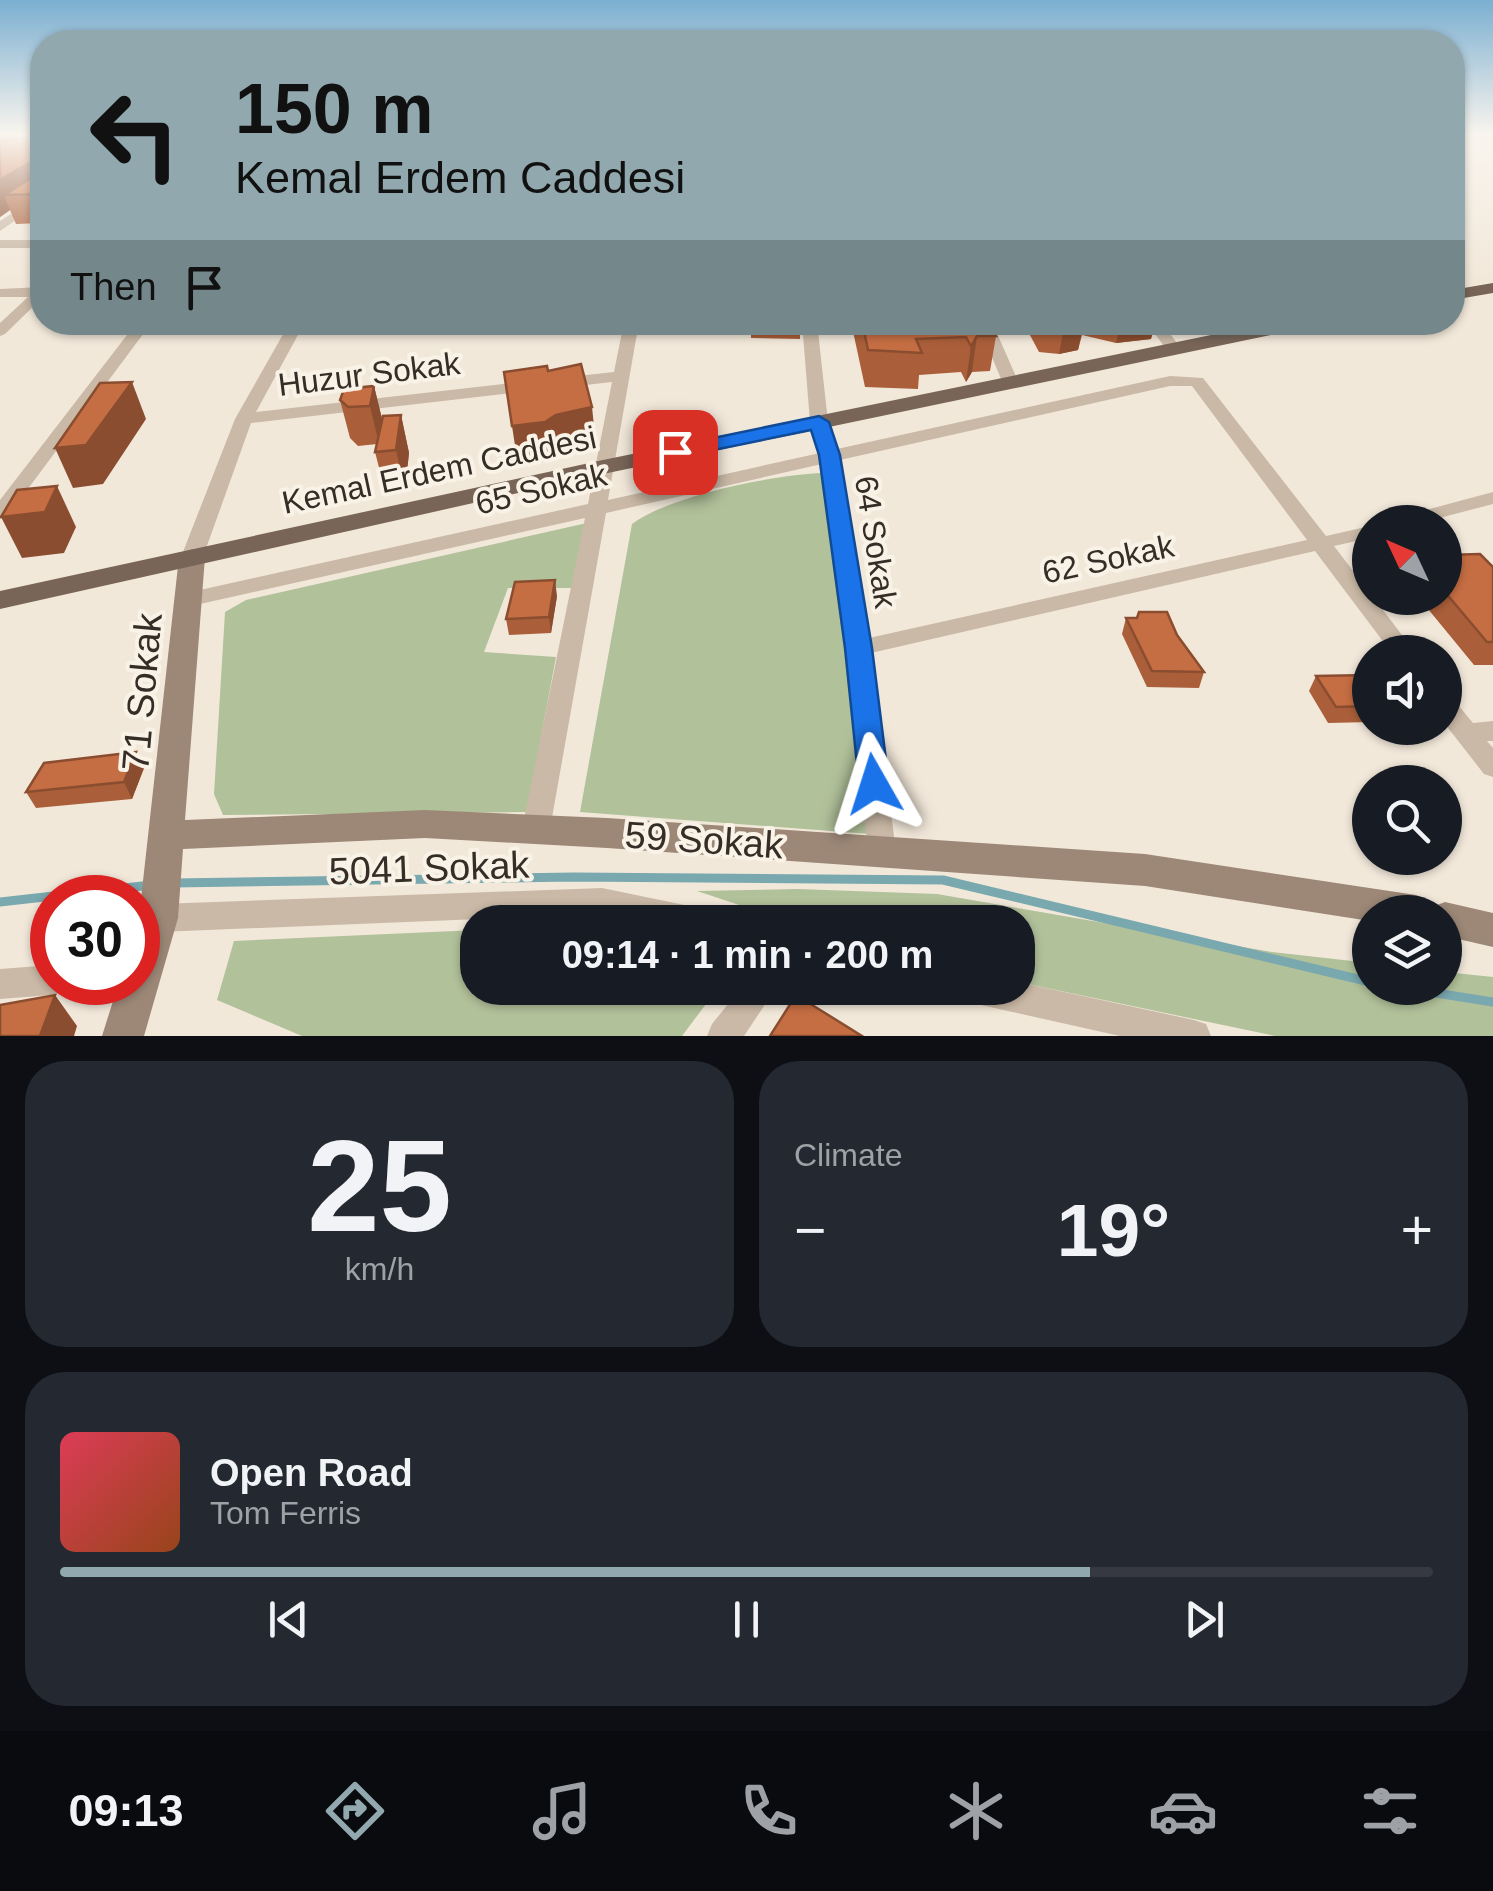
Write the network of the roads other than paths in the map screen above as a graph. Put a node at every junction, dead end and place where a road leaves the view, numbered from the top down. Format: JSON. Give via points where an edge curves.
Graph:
{"nodes":[{"id":1,"x":30,"y":206,"type":"edge"},
{"id":2,"x":0,"y":227,"type":"edge"},
{"id":3,"x":0,"y":244,"type":"edge"},
{"id":4,"x":30,"y":244,"type":"edge"},
{"id":5,"x":30,"y":292,"type":"edge"},
{"id":6,"x":0,"y":293,"type":"edge"},
{"id":7,"x":30,"y":303,"type":"edge"},
{"id":8,"x":0,"y":331,"type":"edge"},
{"id":9,"x":135,"y":335,"type":"edge"},
{"id":10,"x":291,"y":335,"type":"edge"},
{"id":11,"x":629,"y":335,"type":"edge"},
{"id":12,"x":811,"y":335,"type":"edge"},
{"id":13,"x":990,"y":335,"type":"edge"},
{"id":14,"x":1163,"y":335,"type":"edge"},
{"id":15,"x":1235,"y":335,"type":"edge"},
{"id":16,"x":1172,"y":347,"type":"junction"},
{"id":17,"x":620,"y":376,"type":"junction"},
{"id":18,"x":1010,"y":380,"type":"junction"},
{"id":19,"x":244,"y":419,"type":"junction"},
{"id":20,"x":819,"y":422,"type":"junction"},
{"id":21,"x":830,"y":455,"type":"junction"},
{"id":22,"x":603,"y":467,"type":"junction"},
{"id":23,"x":1493,"y":498,"type":"edge"},
{"id":24,"x":600,"y":506,"type":"junction"},
{"id":25,"x":1462,"y":506,"type":"edge"},
{"id":26,"x":0,"y":513,"type":"edge"},
{"id":27,"x":1352,"y":537,"type":"edge"},
{"id":28,"x":1318,"y":546,"type":"junction"},
{"id":29,"x":192,"y":557,"type":"junction"},
{"id":30,"x":191,"y":599,"type":"junction"},
{"id":31,"x":0,"y":600,"type":"edge"},
{"id":32,"x":1389,"y":635,"type":"edge"},
{"id":33,"x":859,"y":648,"type":"junction"},
{"id":34,"x":1480,"y":732,"type":"edge"},
{"id":35,"x":1493,"y":767,"type":"edge"},
{"id":36,"x":536,"y":829,"type":"junction"},
{"id":37,"x":170,"y":835,"type":"junction"},
{"id":38,"x":882,"y":852,"type":"junction"},
{"id":39,"x":1352,"y":902,"type":"edge"},
{"id":40,"x":498,"y":905,"type":"edge"},
{"id":41,"x":625,"y":905,"type":"edge"},
{"id":42,"x":460,"y":906,"type":"edge"},
{"id":43,"x":160,"y":910,"type":"edge"},
{"id":44,"x":160,"y":918,"type":"edge"},
{"id":45,"x":1462,"y":923,"type":"edge"},
{"id":46,"x":1493,"y":930,"type":"edge"},
{"id":47,"x":30,"y":982,"type":"edge"},
{"id":48,"x":0,"y":984,"type":"edge"},
{"id":49,"x":1035,"y":1002,"type":"edge"},
{"id":50,"x":131,"y":1005,"type":"edge"},
{"id":51,"x":747,"y":1005,"type":"edge"},
{"id":52,"x":123,"y":1036,"type":"edge"},
{"id":53,"x":724,"y":1036,"type":"edge"},
{"id":54,"x":1194,"y":1036,"type":"edge"}],
"edges":[{"from":1,"to":2,"type":"street"},
{"from":3,"to":4,"type":"street"},
{"from":5,"to":6,"type":"street"},
{"from":7,"to":8,"type":"street"},
{"from":9,"to":26,"type":"street"},
{"from":10,"to":19,"type":"street"},
{"from":11,"to":17,"type":"street"},
{"from":12,"to":20,"type":"street","name":"64 Sokak"},
{"from":13,"to":18,"type":"street"},
{"from":14,"to":16,"type":"street"},
{"from":15,"to":16,"type":"main road","name":"Kemal Erdem Caddesi"},
{"from":16,"to":18,"type":"main road","name":"Kemal Erdem Caddesi"},
{"from":17,"to":19,"type":"street","name":"Huzur Sokak"},
{"from":17,"to":22,"type":"street"},
{"from":18,"to":20,"type":"main road","name":"Kemal Erdem Caddesi"},
{"from":19,"to":29,"type":"street"},
{"from":20,"to":21,"type":"street","name":"64 Sokak"},
{"from":20,"to":22,"type":"main road","name":"Kemal Erdem Caddesi"},
{"from":21,"to":24,"type":"street","name":"65 Sokak"},
{"from":21,"to":28,"type":"street","name":"65 Sokak","via":[[1170,381],[1198,381]]},
{"from":21,"to":33,"type":"street","name":"64 Sokak"},
{"from":22,"to":24,"type":"street"},
{"from":22,"to":29,"type":"main road","name":"Kemal Erdem Caddesi"},
{"from":23,"to":25,"type":"street"},
{"from":24,"to":30,"type":"street","name":"65 Sokak"},
{"from":24,"to":36,"type":"street"},
{"from":27,"to":28,"type":"street","name":"62 Sokak"},
{"from":28,"to":32,"type":"street"},
{"from":28,"to":33,"type":"street","name":"62 Sokak"},
{"from":29,"to":30,"type":"street","name":"71 Sokak"},
{"from":29,"to":31,"type":"main road","name":"Kemal Erdem Caddesi"},
{"from":30,"to":37,"type":"street","name":"71 Sokak"},
{"from":33,"to":38,"type":"street","name":"64 Sokak"},
{"from":34,"to":35,"type":"street"},
{"from":36,"to":37,"type":"street","name":"59 Sokak","via":[[425,824]]},
{"from":36,"to":38,"type":"street","name":"59 Sokak"},
{"from":37,"to":43,"type":"street","name":"71 Sokak"},
{"from":38,"to":39,"type":"street","name":"59 Sokak","via":[[1145,870]]},
{"from":40,"to":41,"type":"street","name":"5041 Sokak"},
{"from":42,"to":44,"type":"street","name":"5041 Sokak"},
{"from":45,"to":46,"type":"street"},
{"from":47,"to":48,"type":"street"},
{"from":49,"to":54,"type":"street"},
{"from":50,"to":52,"type":"street","name":"71 Sokak"},
{"from":51,"to":53,"type":"street"}]}
